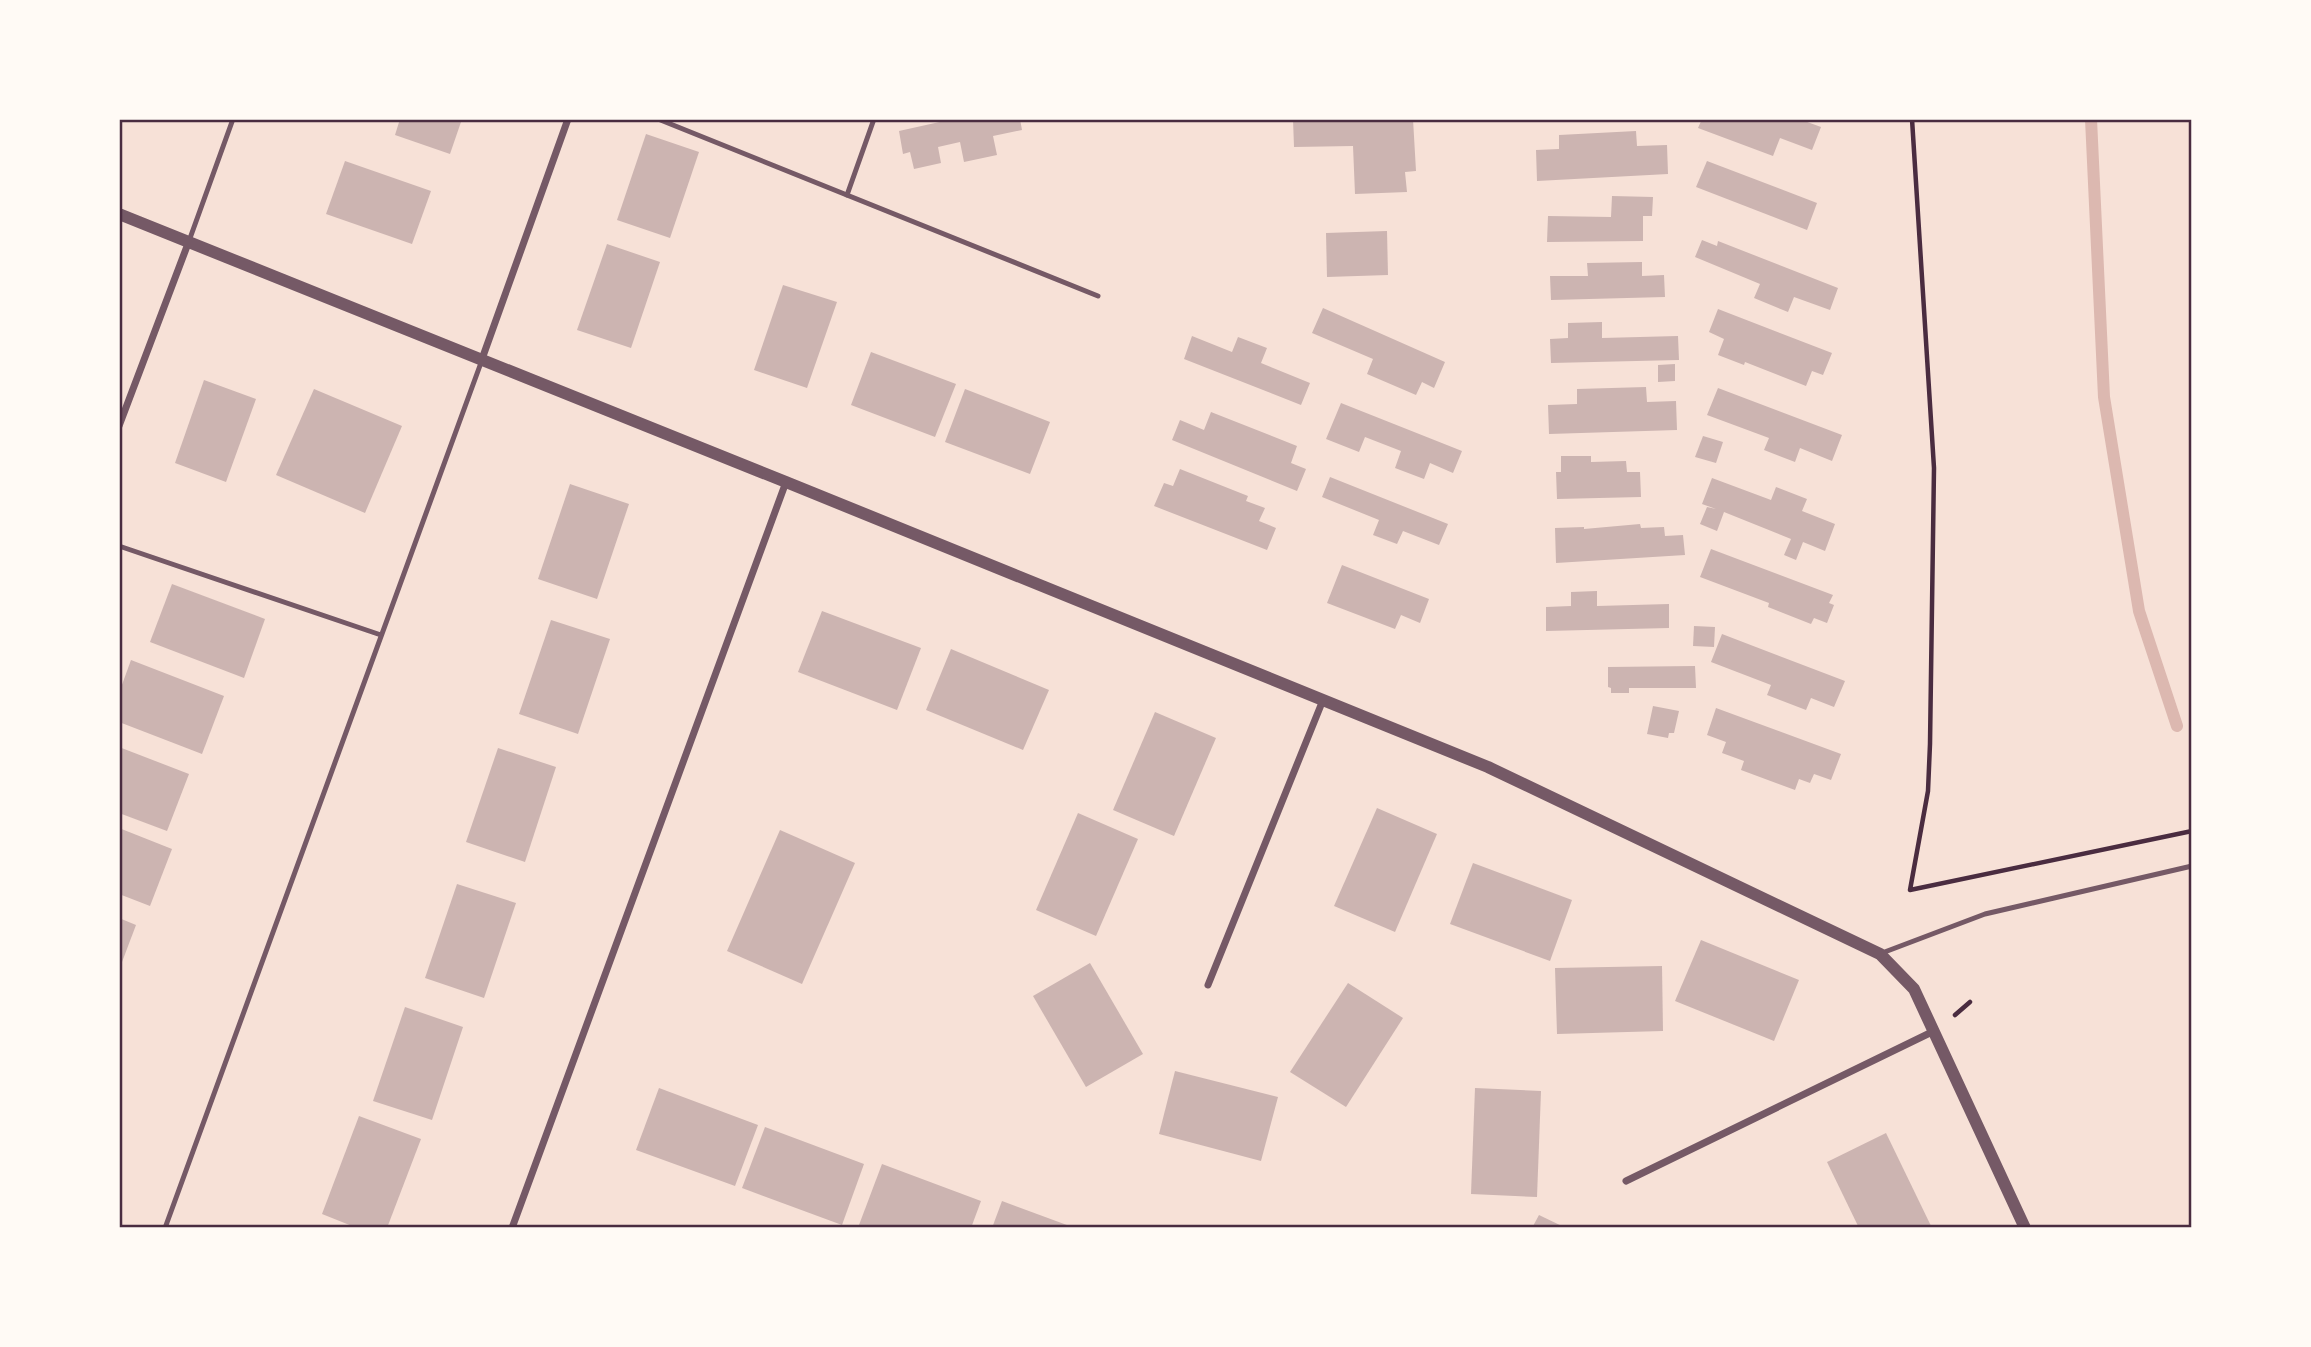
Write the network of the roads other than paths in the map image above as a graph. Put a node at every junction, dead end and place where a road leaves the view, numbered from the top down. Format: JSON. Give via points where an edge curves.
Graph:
{"nodes":[{"id":1,"x":233,"y":119,"type":"edge"},
{"id":2,"x":568,"y":119,"type":"edge"},
{"id":3,"x":658,"y":119,"type":"edge"},
{"id":4,"x":874,"y":119,"type":"edge"},
{"id":5,"x":847,"y":195,"type":"junction"},
{"id":6,"x":119,"y":214,"type":"edge"},
{"id":7,"x":189,"y":241,"type":"junction"},
{"id":8,"x":1098,"y":296,"type":"dead end"},
{"id":9,"x":482,"y":359,"type":"junction"},
{"id":10,"x":119,"y":426,"type":"edge"},
{"id":11,"x":786,"y":482,"type":"junction"},
{"id":12,"x":119,"y":546,"type":"edge"},
{"id":13,"x":382,"y":635,"type":"junction"},
{"id":14,"x":1323,"y":700,"type":"junction"},
{"id":15,"x":2192,"y":866,"type":"edge"},
{"id":16,"x":1880,"y":954,"type":"junction"},
{"id":17,"x":1208,"y":985,"type":"dead end"},
{"id":18,"x":1934,"y":1030,"type":"junction"},
{"id":19,"x":1626,"y":1181,"type":"dead end"},
{"id":20,"x":513,"y":1226,"type":"edge"},
{"id":21,"x":165,"y":1228,"type":"edge"},
{"id":22,"x":524,"y":1228,"type":"edge"},
{"id":23,"x":2025,"y":1228,"type":"edge"}],
"edges":[{"from":1,"to":7,"type":"lane"},
{"from":2,"to":9,"type":"street"},
{"from":3,"to":5,"type":"lane"},
{"from":4,"to":5,"type":"lane"},
{"from":5,"to":8,"type":"lane"},
{"from":6,"to":7,"type":"street"},
{"from":7,"to":9,"type":"street"},
{"from":7,"to":10,"type":"street"},
{"from":9,"to":11,"type":"street"},
{"from":9,"to":13,"type":"lane"},
{"from":11,"to":14,"type":"street"},
{"from":11,"to":20,"type":"street"},
{"from":12,"to":13,"type":"lane"},
{"from":13,"to":21,"type":"lane"},
{"from":14,"to":16,"type":"street","via":[[1488,767]]},
{"from":14,"to":17,"type":"street"},
{"from":15,"to":16,"type":"lane","via":[[1985,914]]},
{"from":16,"to":18,"type":"street","via":[[1914,989]]},
{"from":18,"to":19,"type":"street"},
{"from":18,"to":23,"type":"street"},
{"from":20,"to":22,"type":"street"}]}
